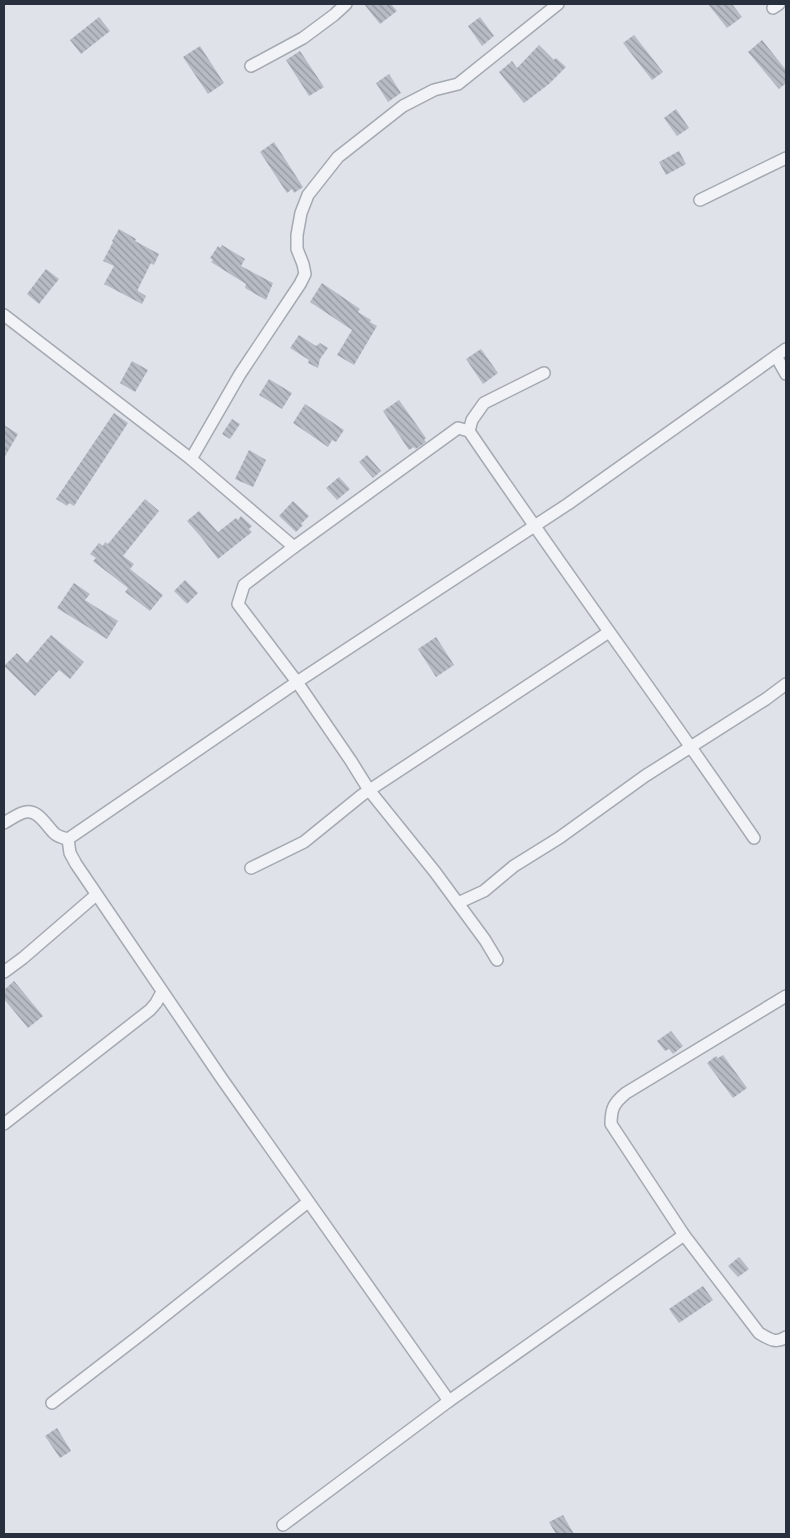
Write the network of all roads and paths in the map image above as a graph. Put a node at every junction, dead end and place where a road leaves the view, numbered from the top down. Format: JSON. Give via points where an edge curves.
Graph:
{"nodes":[{"id":1,"x":346,"y":4,"type":"edge"},
{"id":2,"x":558,"y":4,"type":"edge"},
{"id":3,"x":251,"y":66,"type":"dead end"},
{"id":4,"x":786,"y":158,"type":"edge"},
{"id":5,"x":700,"y":200,"type":"dead end"},
{"id":6,"x":4,"y":315,"type":"edge"},
{"id":7,"x":786,"y":349,"type":"edge"},
{"id":8,"x":776,"y":356,"type":"junction"},
{"id":9,"x":544,"y":373,"type":"dead end"},
{"id":10,"x":786,"y":374,"type":"edge"},
{"id":11,"x":469,"y":431,"type":"junction"},
{"id":12,"x":190,"y":459,"type":"junction"},
{"id":13,"x":534,"y":526,"type":"junction"},
{"id":14,"x":294,"y":547,"type":"junction"},
{"id":15,"x":609,"y":632,"type":"junction"},
{"id":16,"x":297,"y":682,"type":"junction"},
{"id":17,"x":786,"y":684,"type":"edge"},
{"id":18,"x":692,"y":747,"type":"junction"},
{"id":19,"x":369,"y":790,"type":"junction"},
{"id":20,"x":4,"y":823,"type":"edge"},
{"id":21,"x":754,"y":838,"type":"dead end"},
{"id":22,"x":68,"y":839,"type":"junction"},
{"id":23,"x":251,"y":868,"type":"dead end"},
{"id":24,"x":96,"y":895,"type":"junction"},
{"id":25,"x":458,"y":903,"type":"junction"},
{"id":26,"x":497,"y":960,"type":"dead end"},
{"id":27,"x":4,"y":972,"type":"edge"},
{"id":28,"x":162,"y":992,"type":"junction"},
{"id":29,"x":786,"y":996,"type":"edge"},
{"id":30,"x":4,"y":1124,"type":"edge"},
{"id":31,"x":308,"y":1202,"type":"junction"},
{"id":32,"x":684,"y":1235,"type":"junction"},
{"id":33,"x":786,"y":1337,"type":"edge"},
{"id":34,"x":449,"y":1401,"type":"junction"},
{"id":35,"x":52,"y":1403,"type":"dead end"},
{"id":36,"x":283,"y":1525,"type":"dead end"}],
"edges":[{"from":1,"to":3,"type":"street","via":[[303,38]]},
{"from":2,"to":12,"type":"street","via":[[458,84],[434,90],[403,106],[338,157],[308,195],[301,213],[297,249],[305,274]]},
{"from":4,"to":5,"type":"street"},
{"from":6,"to":12,"type":"street"},
{"from":7,"to":8,"type":"street"},
{"from":8,"to":10,"type":"street"},
{"from":8,"to":13,"type":"street"},
{"from":9,"to":11,"type":"street","via":[[484,403],[472,420]]},
{"from":11,"to":13,"type":"street"},
{"from":11,"to":14,"type":"street","via":[[458,428]]},
{"from":12,"to":14,"type":"street"},
{"from":13,"to":15,"type":"street"},
{"from":13,"to":16,"type":"street"},
{"from":14,"to":16,"type":"street","via":[[244,585],[238,604]]},
{"from":15,"to":18,"type":"street"},
{"from":15,"to":19,"type":"street"},
{"from":16,"to":19,"type":"street"},
{"from":16,"to":22,"type":"street"},
{"from":17,"to":18,"type":"street"},
{"from":18,"to":21,"type":"street"},
{"from":18,"to":25,"type":"street","via":[[514,866],[484,891]]},
{"from":19,"to":23,"type":"street","via":[[304,842]]},
{"from":19,"to":25,"type":"street"},
{"from":20,"to":22,"type":"street","via":[[24,812],[33,813],[54,833]]},
{"from":22,"to":24,"type":"street","via":[[70,853]]},
{"from":24,"to":27,"type":"street"},
{"from":24,"to":28,"type":"street"},
{"from":25,"to":26,"type":"street"},
{"from":28,"to":30,"type":"street","via":[[150,1010]]},
{"from":28,"to":31,"type":"street"},
{"from":29,"to":32,"type":"street","via":[[626,1093],[612,1108],[611,1124]]},
{"from":31,"to":34,"type":"street"},
{"from":31,"to":35,"type":"street"},
{"from":32,"to":33,"type":"street","via":[[759,1333],[775,1341]]},
{"from":32,"to":34,"type":"street"},
{"from":34,"to":36,"type":"street"}]}
